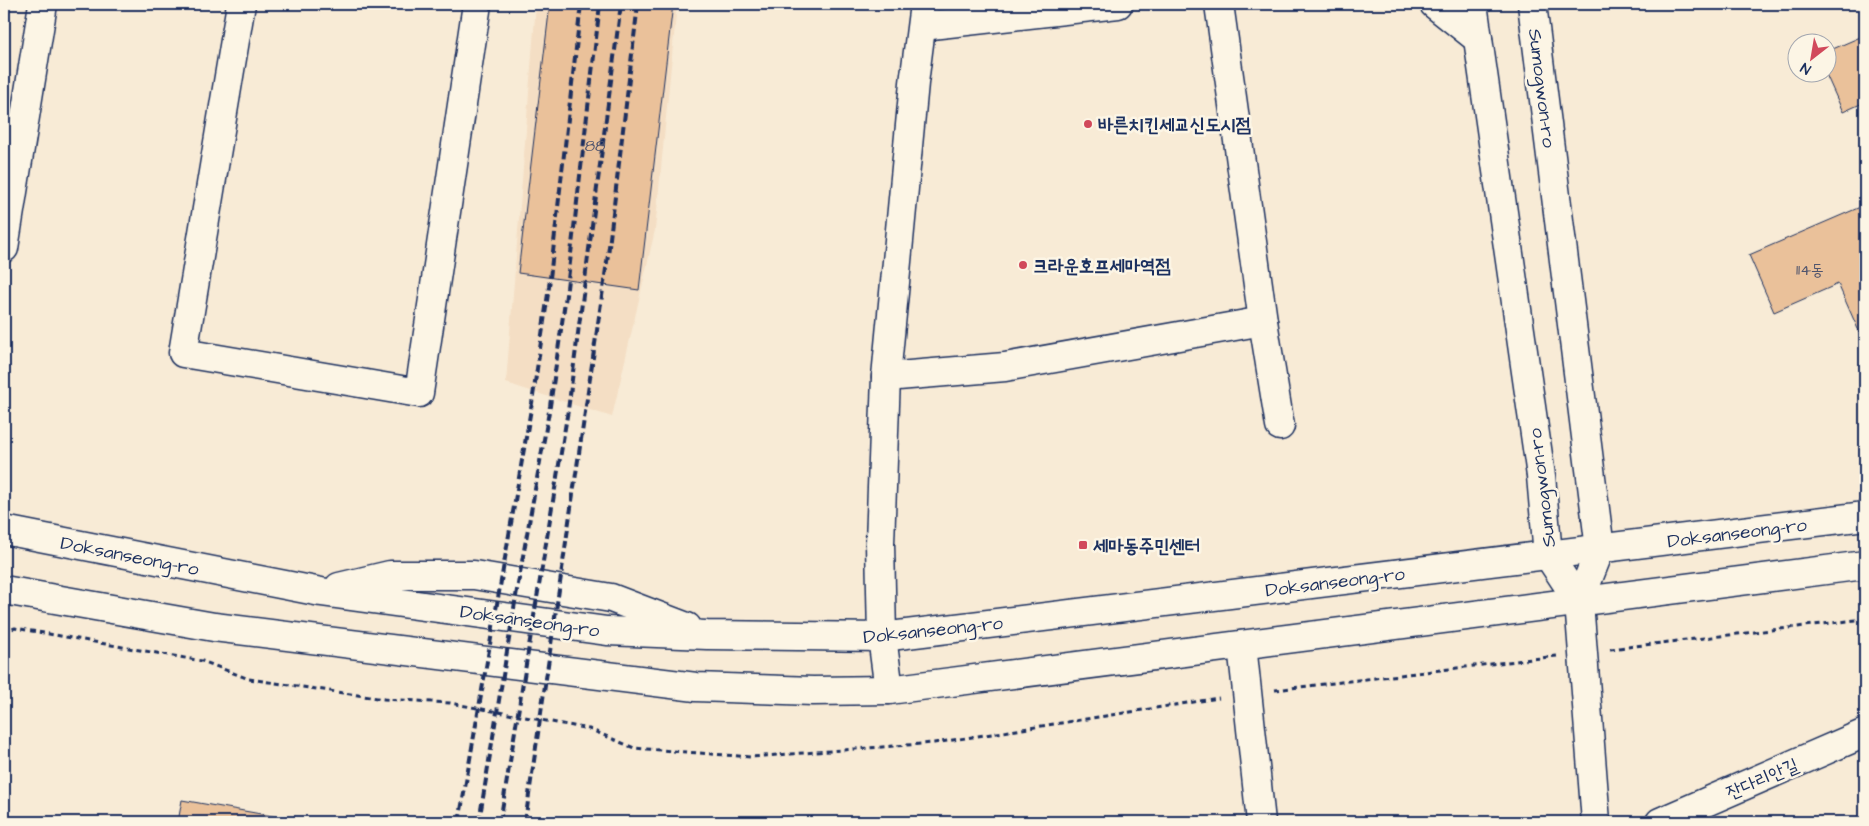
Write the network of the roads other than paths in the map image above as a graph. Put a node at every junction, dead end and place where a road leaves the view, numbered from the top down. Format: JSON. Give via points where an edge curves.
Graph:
{"nodes":[{"id":1,"x":43,"y":4,"type":"edge"},
{"id":2,"x":241,"y":4,"type":"edge"},
{"id":3,"x":477,"y":4,"type":"edge"},
{"id":4,"x":1118,"y":4,"type":"edge"},
{"id":5,"x":1219,"y":4,"type":"edge"},
{"id":6,"x":1434,"y":4,"type":"edge"},
{"id":7,"x":1473,"y":4,"type":"edge"},
{"id":8,"x":1532,"y":4,"type":"edge"},
{"id":9,"x":923,"y":15,"type":"edge"},
{"id":10,"x":1478,"y":40,"type":"junction"},
{"id":11,"x":4,"y":248,"type":"edge"},
{"id":12,"x":1263,"y":320,"type":"junction"},
{"id":13,"x":886,"y":377,"type":"junction"},
{"id":14,"x":1280,"y":426,"type":"dead end"},
{"id":15,"x":1865,"y":516,"type":"edge"},
{"id":16,"x":4,"y":530,"type":"edge"},
{"id":17,"x":1600,"y":549,"type":"junction"},
{"id":18,"x":1548,"y":555,"type":"junction"},
{"id":19,"x":1865,"y":565,"type":"edge"},
{"id":20,"x":4,"y":590,"type":"edge"},
{"id":21,"x":321,"y":592,"type":"junction"},
{"id":22,"x":1579,"y":602,"type":"junction"},
{"id":23,"x":707,"y":635,"type":"junction"},
{"id":24,"x":882,"y":637,"type":"junction"},
{"id":25,"x":1242,"y":644,"type":"junction"},
{"id":26,"x":889,"y":690,"type":"junction"},
{"id":27,"x":1865,"y":733,"type":"edge"},
{"id":28,"x":1261,"y":822,"type":"edge"},
{"id":29,"x":1596,"y":822,"type":"edge"},
{"id":30,"x":1660,"y":822,"type":"edge"}],
"edges":[{"from":1,"to":11,"type":"street"},
{"from":2,"to":3,"type":"street","via":[[183,353],[419,393]]},
{"from":4,"to":9,"type":"street"},
{"from":5,"to":12,"type":"street"},
{"from":6,"to":10,"type":"street"},
{"from":7,"to":10,"type":"street","name":"Sumogwon-ro"},
{"from":8,"to":17,"type":"street","name":"Sumogwon-ro"},
{"from":9,"to":13,"type":"street"},
{"from":10,"to":18,"type":"street","name":"Sumogwon-ro","via":[[1541,476]]},
{"from":12,"to":13,"type":"street","via":[[1005,367]]},
{"from":12,"to":14,"type":"street"},
{"from":13,"to":24,"type":"street","via":[[880,543]]},
{"from":15,"to":17,"type":"street","name":"Doksanseong-ro"},
{"from":16,"to":21,"type":"street","name":"Doksanseong-ro"},
{"from":17,"to":18,"type":"street","name":"Doksanseong-ro"},
{"from":17,"to":22,"type":"street","name":"Sumogwon-ro"},
{"from":18,"to":22,"type":"street","name":"Sumogwon-ro"},
{"from":18,"to":24,"type":"street","name":"Doksanseong-ro"},
{"from":19,"to":22,"type":"street"},
{"from":20,"to":26,"type":"street","via":[[214,627],[696,687]]},
{"from":21,"to":23,"type":"street","name":"Doksanseong-ro","via":[[607,631]]},
{"from":21,"to":23,"type":"street","via":[[390,576],[474,575],[611,598]]},
{"from":22,"to":25,"type":"street"},
{"from":22,"to":29,"type":"street"},
{"from":23,"to":24,"type":"street","name":"Doksanseong-ro"},
{"from":24,"to":26,"type":"street"},
{"from":25,"to":26,"type":"street"},
{"from":25,"to":28,"type":"street"},
{"from":27,"to":30,"type":"street","name":"잔다리안길"}]}
